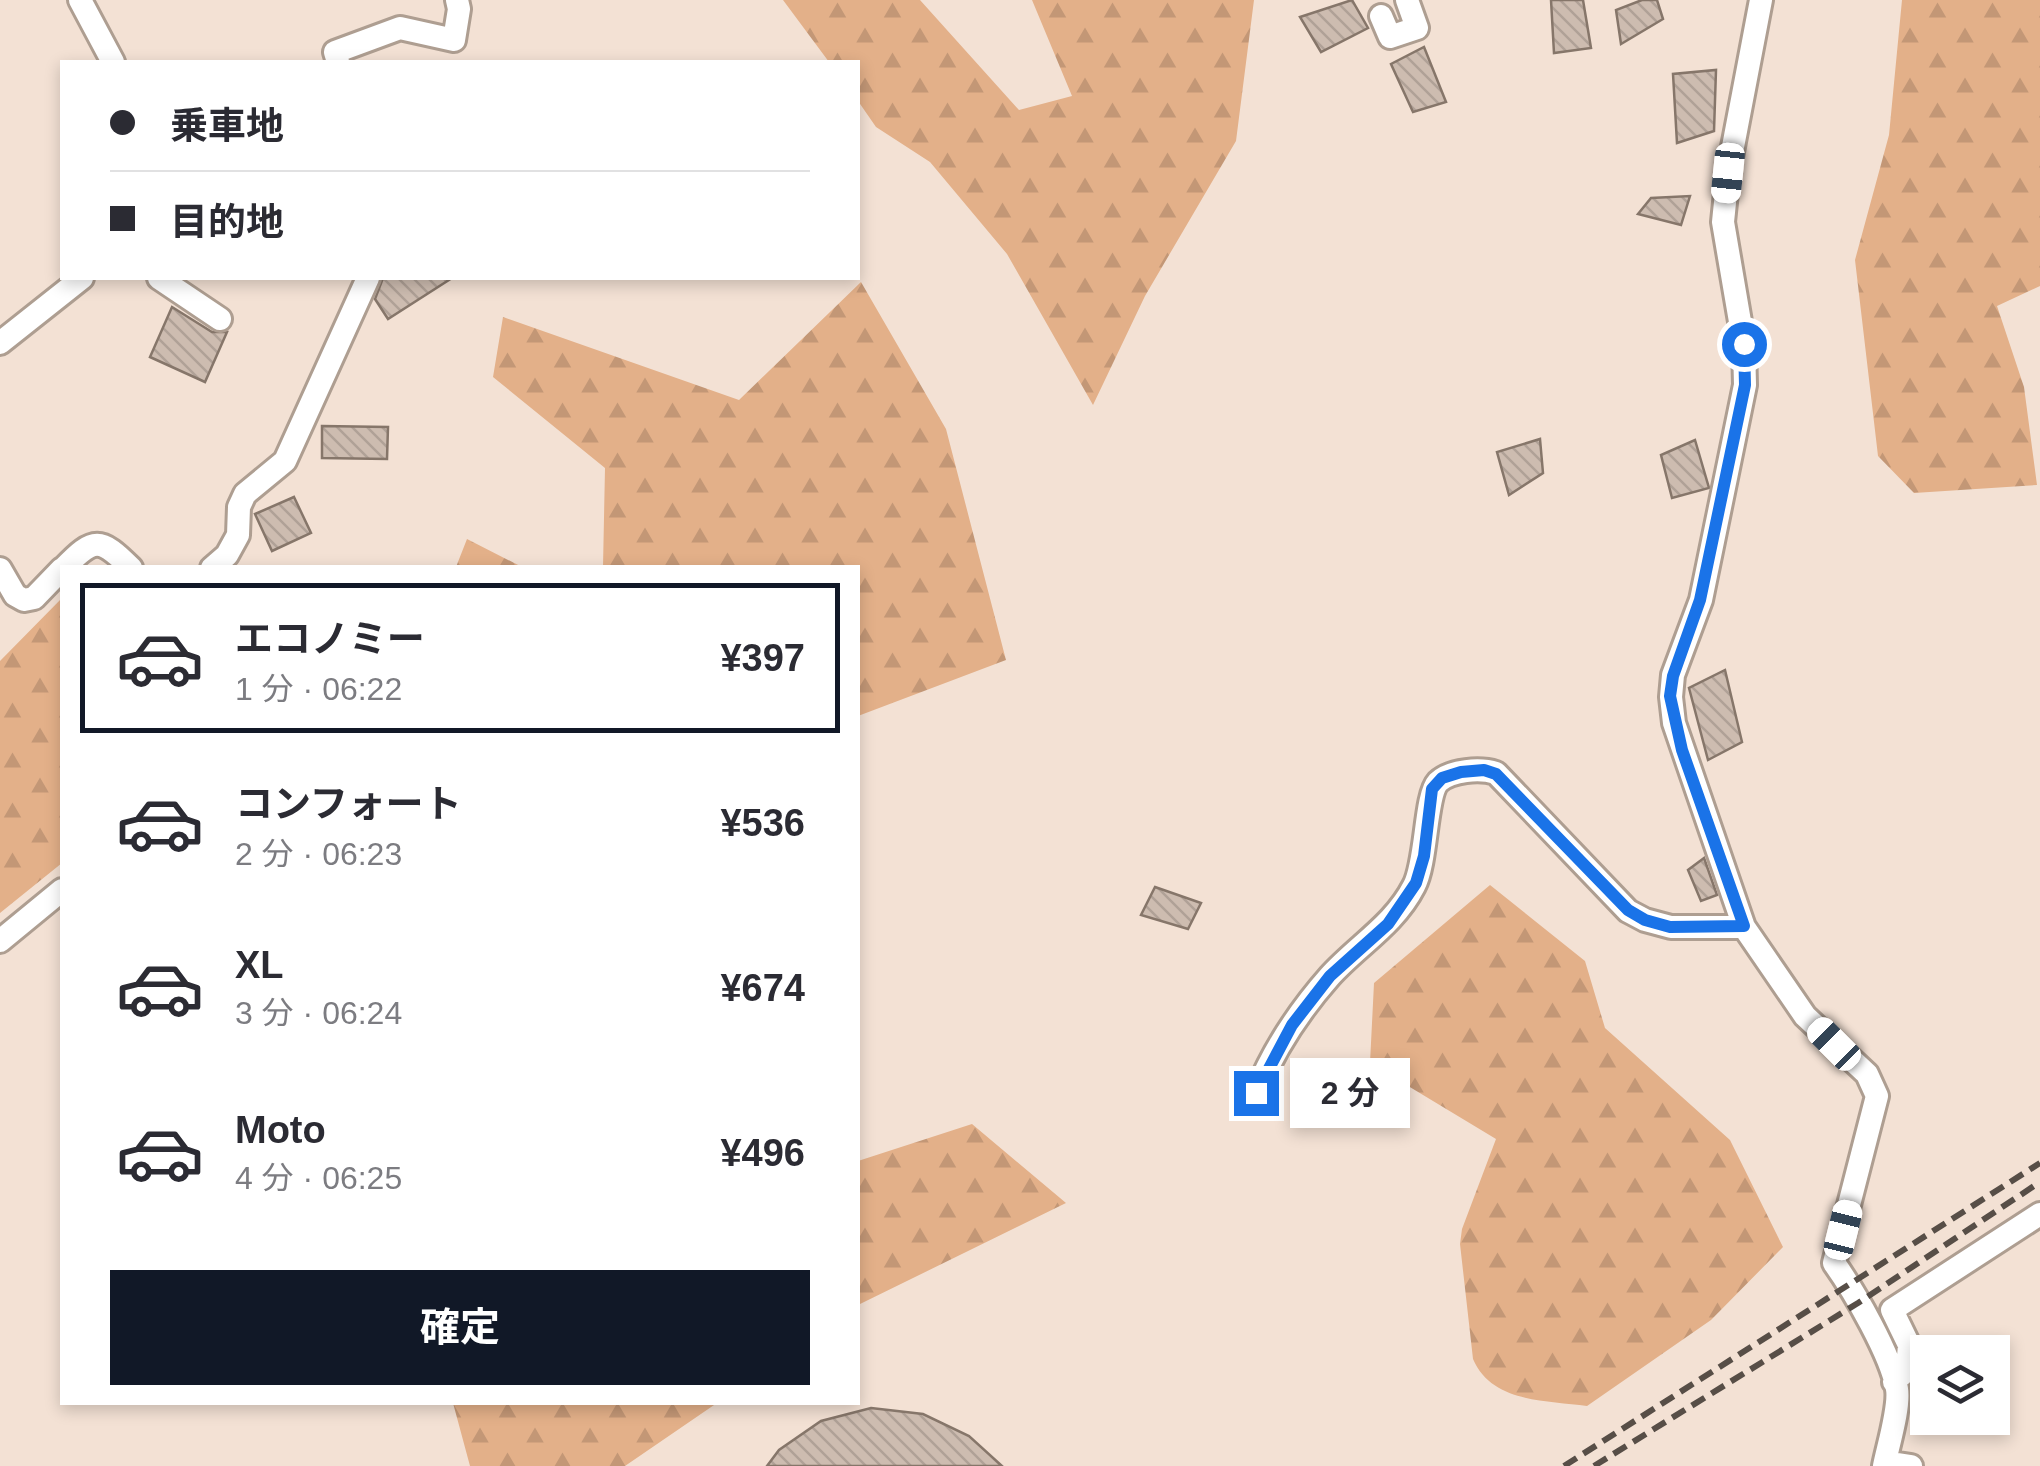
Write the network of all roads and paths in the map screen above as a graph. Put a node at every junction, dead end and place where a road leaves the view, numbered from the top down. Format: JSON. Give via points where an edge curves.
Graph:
{"nodes":[{"id":1,"x":80,"y":0,"type":"edge"},
{"id":2,"x":457,"y":0,"type":"edge"},
{"id":3,"x":1407,"y":0,"type":"edge"},
{"id":4,"x":1760,"y":0,"type":"edge"},
{"id":5,"x":1382,"y":16,"type":"dead end"},
{"id":6,"x":112,"y":60,"type":"edge"},
{"id":7,"x":337,"y":60,"type":"edge"},
{"id":8,"x":79,"y":280,"type":"edge"},
{"id":9,"x":162,"y":280,"type":"edge"},
{"id":10,"x":367,"y":280,"type":"edge"},
{"id":11,"x":220,"y":319,"type":"dead end"},
{"id":12,"x":0,"y":343,"type":"edge"},
{"id":13,"x":66,"y":565,"type":"edge"},
{"id":14,"x":128,"y":565,"type":"edge"},
{"id":15,"x":215,"y":565,"type":"edge"},
{"id":16,"x":60,"y":571,"type":"edge"},
{"id":17,"x":1,"y":575,"type":"edge"},
{"id":18,"x":60,"y":892,"type":"edge"},
{"id":19,"x":1744,"y":926,"type":"junction"},
{"id":20,"x":0,"y":941,"type":"edge"},
{"id":21,"x":1256,"y":1093,"type":"dead end"},
{"id":22,"x":2040,"y":1214,"type":"edge"},
{"id":23,"x":1894,"y":1382,"type":"junction"},
{"id":24,"x":1885,"y":1464,"type":"edge"},
{"id":25,"x":1910,"y":1466,"type":"edge"}],
"edges":[{"from":1,"to":6,"type":"street"},
{"from":2,"to":7,"type":"street","via":[[454,40],[400,28],[335,52]]},
{"from":3,"to":5,"type":"street","via":[[1417,28],[1390,37]]},
{"from":4,"to":19,"type":"street","via":[[1723,222],[1745,385],[1700,600],[1670,696],[1682,750]]},
{"from":8,"to":12,"type":"street"},
{"from":9,"to":11,"type":"street"},
{"from":10,"to":15,"type":"street","via":[[285,462],[245,494],[238,535]]},
{"from":13,"to":14,"type":"street","via":[[98,543]]},
{"from":16,"to":17,"type":"street","via":[[24,600]]},
{"from":18,"to":20,"type":"street"},
{"from":19,"to":21,"type":"street","via":[[1670,927],[1645,920],[1606,890],[1496,774],[1442,778],[1432,789],[1416,883],[1388,924],[1330,976],[1292,1025]]},
{"from":19,"to":23,"type":"street","via":[[1806,1016],[1866,1074],[1877,1096],[1834,1263]]},
{"from":22,"to":23,"type":"street","via":[[1892,1310],[1909,1345],[1907,1370]]},
{"from":23,"to":24,"type":"street"},
{"from":24,"to":25,"type":"street"}]}
